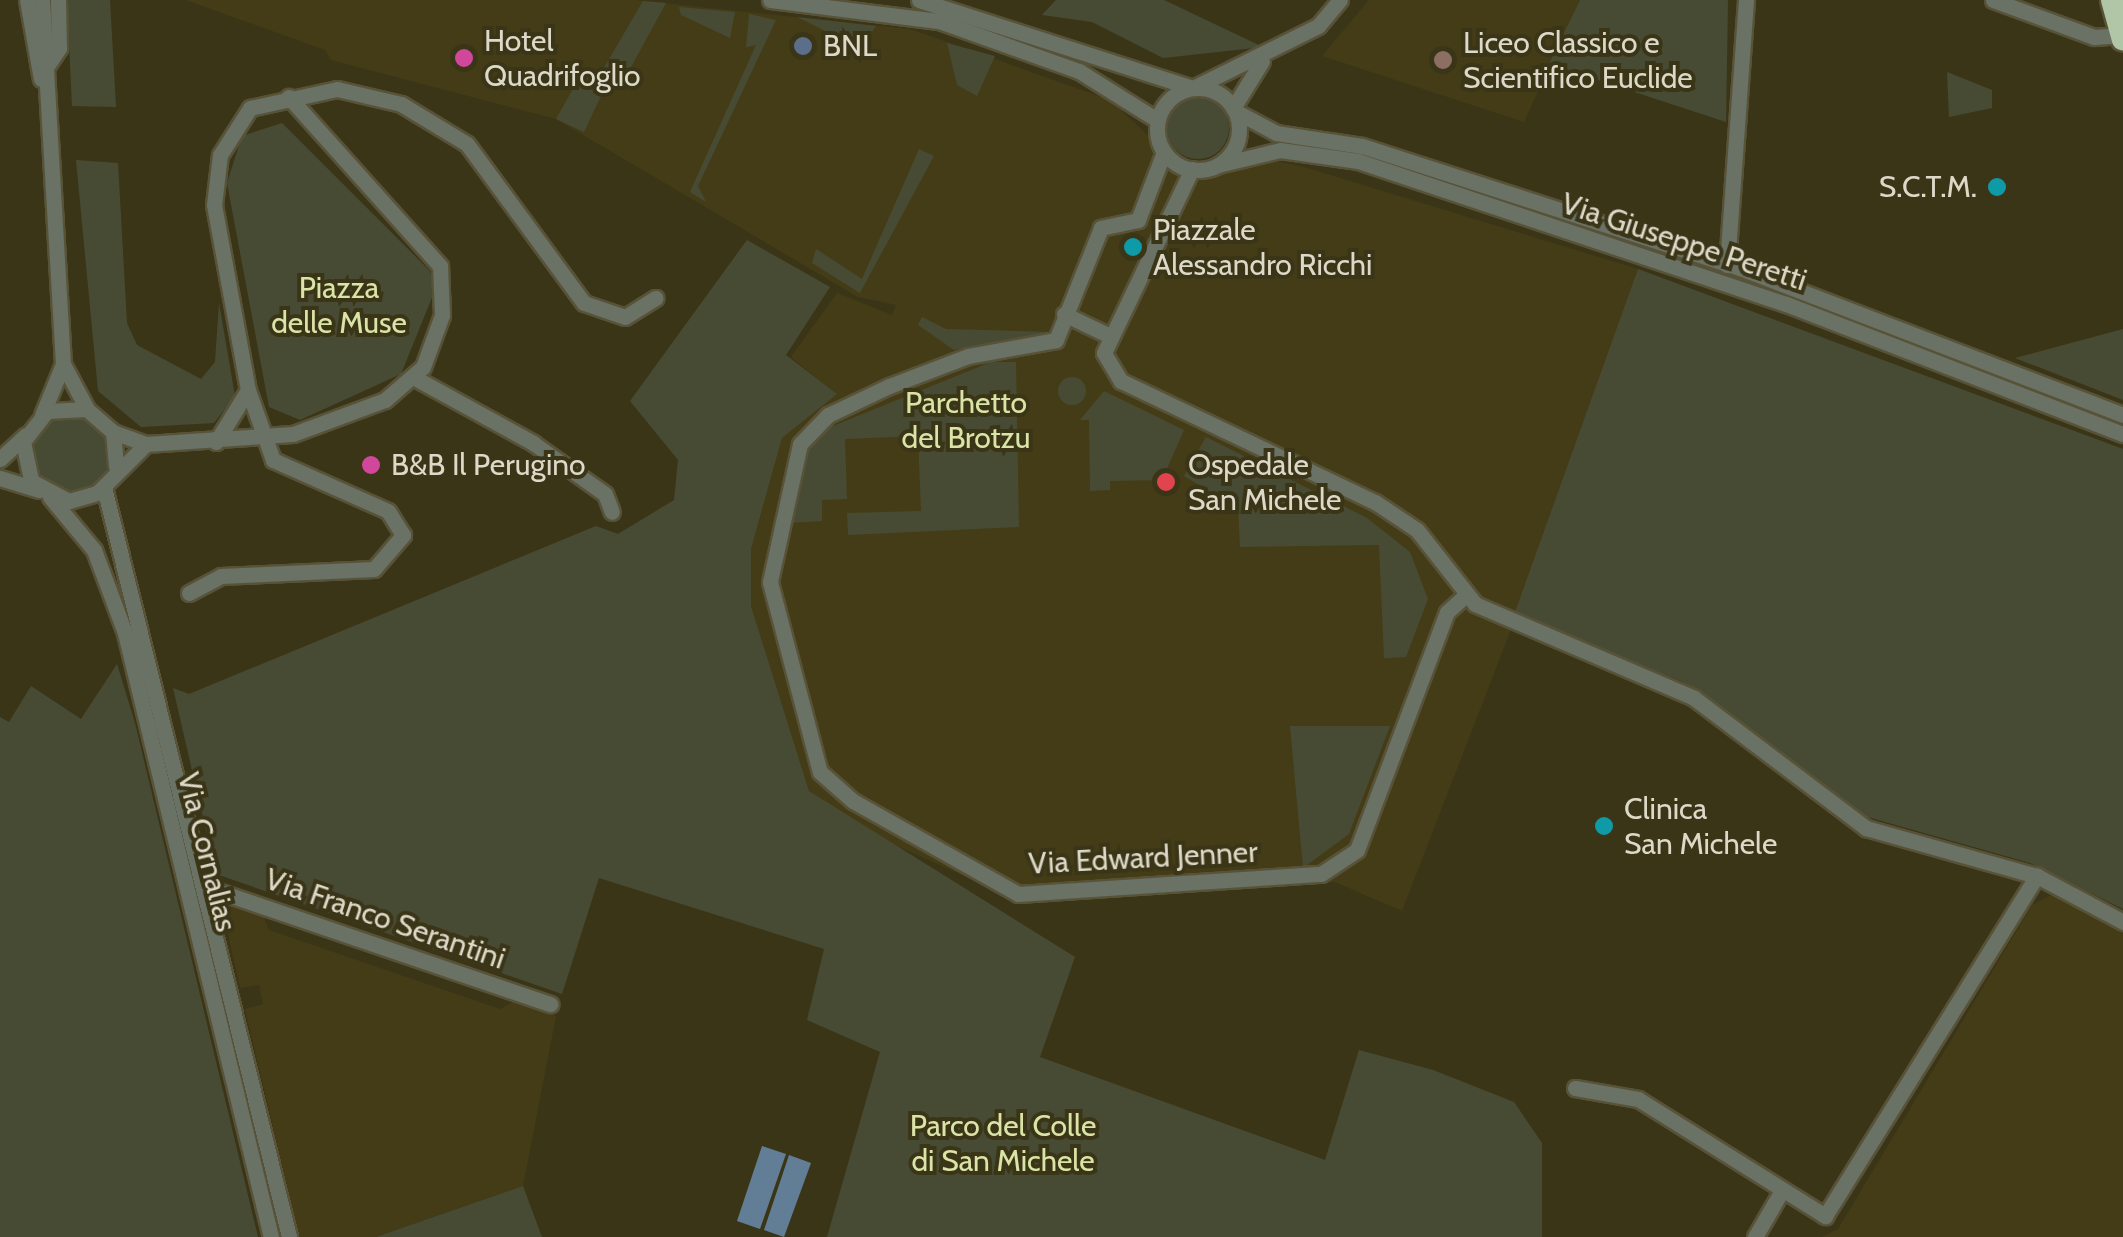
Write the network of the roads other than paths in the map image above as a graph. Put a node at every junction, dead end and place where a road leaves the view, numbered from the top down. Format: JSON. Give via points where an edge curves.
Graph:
{"nodes":[{"id":1,"x":27,"y":0,"type":"edge"},
{"id":2,"x":42,"y":0,"type":"edge"},
{"id":3,"x":58,"y":0,"type":"edge"},
{"id":4,"x":770,"y":0,"type":"edge"},
{"id":5,"x":919,"y":0,"type":"edge"},
{"id":6,"x":1340,"y":0,"type":"edge"},
{"id":7,"x":1746,"y":0,"type":"edge"},
{"id":8,"x":1993,"y":0,"type":"edge"},
{"id":9,"x":2112,"y":0,"type":"edge"},
{"id":10,"x":2122,"y":37,"type":"edge"},
{"id":11,"x":1268,"y":54,"type":"junction"},
{"id":12,"x":48,"y":66,"type":"junction"},
{"id":13,"x":1193,"y":88,"type":"junction"},
{"id":14,"x":45,"y":92,"type":"junction"},
{"id":15,"x":289,"y":97,"type":"junction"},
{"id":16,"x":1234,"y":109,"type":"junction"},
{"id":17,"x":1157,"y":120,"type":"junction"},
{"id":18,"x":1164,"y":152,"type":"junction"},
{"id":19,"x":1218,"y":165,"type":"junction"},
{"id":20,"x":1192,"y":169,"type":"junction"},
{"id":21,"x":1727,"y":264,"type":"junction"},
{"id":22,"x":656,"y":298,"type":"dead end"},
{"id":23,"x":1064,"y":314,"type":"junction"},
{"id":24,"x":1110,"y":336,"type":"junction"},
{"id":25,"x":63,"y":364,"type":"junction"},
{"id":26,"x":415,"y":378,"type":"junction"},
{"id":27,"x":248,"y":390,"type":"junction"},
{"id":28,"x":88,"y":408,"type":"junction"},
{"id":29,"x":42,"y":414,"type":"junction"},
{"id":30,"x":2123,"y":414,"type":"edge"},
{"id":31,"x":113,"y":432,"type":"junction"},
{"id":32,"x":2123,"y":434,"type":"edge"},
{"id":33,"x":26,"y":435,"type":"junction"},
{"id":34,"x":268,"y":438,"type":"junction"},
{"id":35,"x":216,"y":442,"type":"junction"},
{"id":36,"x":146,"y":444,"type":"junction"},
{"id":37,"x":0,"y":459,"type":"edge"},
{"id":38,"x":116,"y":466,"type":"junction"},
{"id":39,"x":0,"y":478,"type":"edge"},
{"id":40,"x":104,"y":487,"type":"junction"},
{"id":41,"x":45,"y":494,"type":"junction"},
{"id":42,"x":612,"y":512,"type":"dead end"},
{"id":43,"x":189,"y":593,"type":"dead end"},
{"id":44,"x":1466,"y":595,"type":"junction"},
{"id":45,"x":2037,"y":876,"type":"junction"},
{"id":46,"x":203,"y":886,"type":"junction"},
{"id":47,"x":2123,"y":922,"type":"edge"},
{"id":48,"x":550,"y":1004,"type":"dead end"},
{"id":49,"x":1575,"y":1088,"type":"dead end"},
{"id":50,"x":1781,"y":1192,"type":"junction"},
{"id":51,"x":271,"y":1237,"type":"edge"},
{"id":52,"x":289,"y":1237,"type":"edge"},
{"id":53,"x":1755,"y":1237,"type":"edge"}],
"edges":[{"from":1,"to":14,"type":"street"},
{"from":2,"to":12,"type":"street"},
{"from":3,"to":12,"type":"street","via":[[60,48]]},
{"from":4,"to":17,"type":"street","via":[[938,21],[1080,70]]},
{"from":5,"to":13,"type":"street","name":"Via Giuseppe Peretti"},
{"from":6,"to":11,"type":"street","via":[[1318,26]]},
{"from":7,"to":21,"type":"street"},
{"from":8,"to":10,"type":"street","via":[[2094,37]]},
{"from":9,"to":10,"type":"highway"},
{"from":11,"to":13,"type":"street"},
{"from":11,"to":16,"type":"street"},
{"from":12,"to":14,"type":"street"},
{"from":13,"to":16,"type":"street","name":"Via Giuseppe Peretti"},
{"from":13,"to":17,"type":"street","via":[[1167,101]]},
{"from":14,"to":25,"type":"street"},
{"from":15,"to":22,"type":"street","via":[[366,91],[443,125],[487,168],[584,303],[625,317]]},
{"from":15,"to":26,"type":"street","via":[[440,266],[442,316]]},
{"from":15,"to":27,"type":"street","via":[[250,108],[215,180]]},
{"from":16,"to":19,"type":"street","via":[[1237,141]]},
{"from":16,"to":21,"type":"street","name":"Via Giuseppe Peretti","via":[[1276,134],[1362,146]]},
{"from":17,"to":18,"type":"street"},
{"from":18,"to":20,"type":"street"},
{"from":18,"to":23,"type":"street","via":[[1138,220],[1101,228]]},
{"from":19,"to":20,"type":"street","name":"Via Giuseppe Peretti"},
{"from":19,"to":32,"type":"street","name":"Via Giuseppe Peretti","via":[[1280,150],[1358,161],[1786,304]]},
{"from":20,"to":24,"type":"street"},
{"from":21,"to":30,"type":"street","name":"Via Giuseppe Peretti"},
{"from":23,"to":24,"type":"street"},
{"from":23,"to":44,"type":"street","name":"Via Edward Jenner","via":[[1056,340],[968,356],[888,386],[828,415],[800,444],[770,582],[820,772],[853,801],[1018,894],[1321,874],[1357,850],[1447,612]]},
{"from":24,"to":44,"type":"street","via":[[1105,365],[1122,382],[1248,439],[1418,530]]},
{"from":25,"to":28,"type":"street"},
{"from":25,"to":29,"type":"street"},
{"from":26,"to":34,"type":"street","via":[[352,415]]},
{"from":26,"to":42,"type":"street","via":[[533,444],[604,494]]},
{"from":27,"to":34,"type":"street"},
{"from":27,"to":35,"type":"street"},
{"from":28,"to":29,"type":"street"},
{"from":28,"to":31,"type":"street"},
{"from":29,"to":33,"type":"street"},
{"from":31,"to":36,"type":"street"},
{"from":31,"to":38,"type":"street"},
{"from":33,"to":37,"type":"street"},
{"from":33,"to":41,"type":"street","via":[[23,462]]},
{"from":34,"to":35,"type":"street"},
{"from":34,"to":43,"type":"street","via":[[273,460],[388,511],[400,548],[374,569],[222,576]]},
{"from":35,"to":36,"type":"street"},
{"from":36,"to":38,"type":"street"},
{"from":38,"to":40,"type":"street"},
{"from":39,"to":41,"type":"street"},
{"from":40,"to":41,"type":"street","via":[[79,500]]},
{"from":40,"to":46,"type":"street","name":"Via Cornalias"},
{"from":41,"to":51,"type":"street","name":"Via Cornalias","via":[[94,550],[125,633]]},
{"from":44,"to":45,"type":"street","via":[[1499,620],[1694,698],[1866,828]]},
{"from":45,"to":47,"type":"street"},
{"from":45,"to":50,"type":"street","via":[[1834,1210],[1811,1212]]},
{"from":46,"to":48,"type":"street","name":"Via Franco Serantini"},
{"from":46,"to":52,"type":"street","name":"Via Cornalias"},
{"from":49,"to":50,"type":"street","via":[[1638,1099]]},
{"from":50,"to":53,"type":"street"}]}
